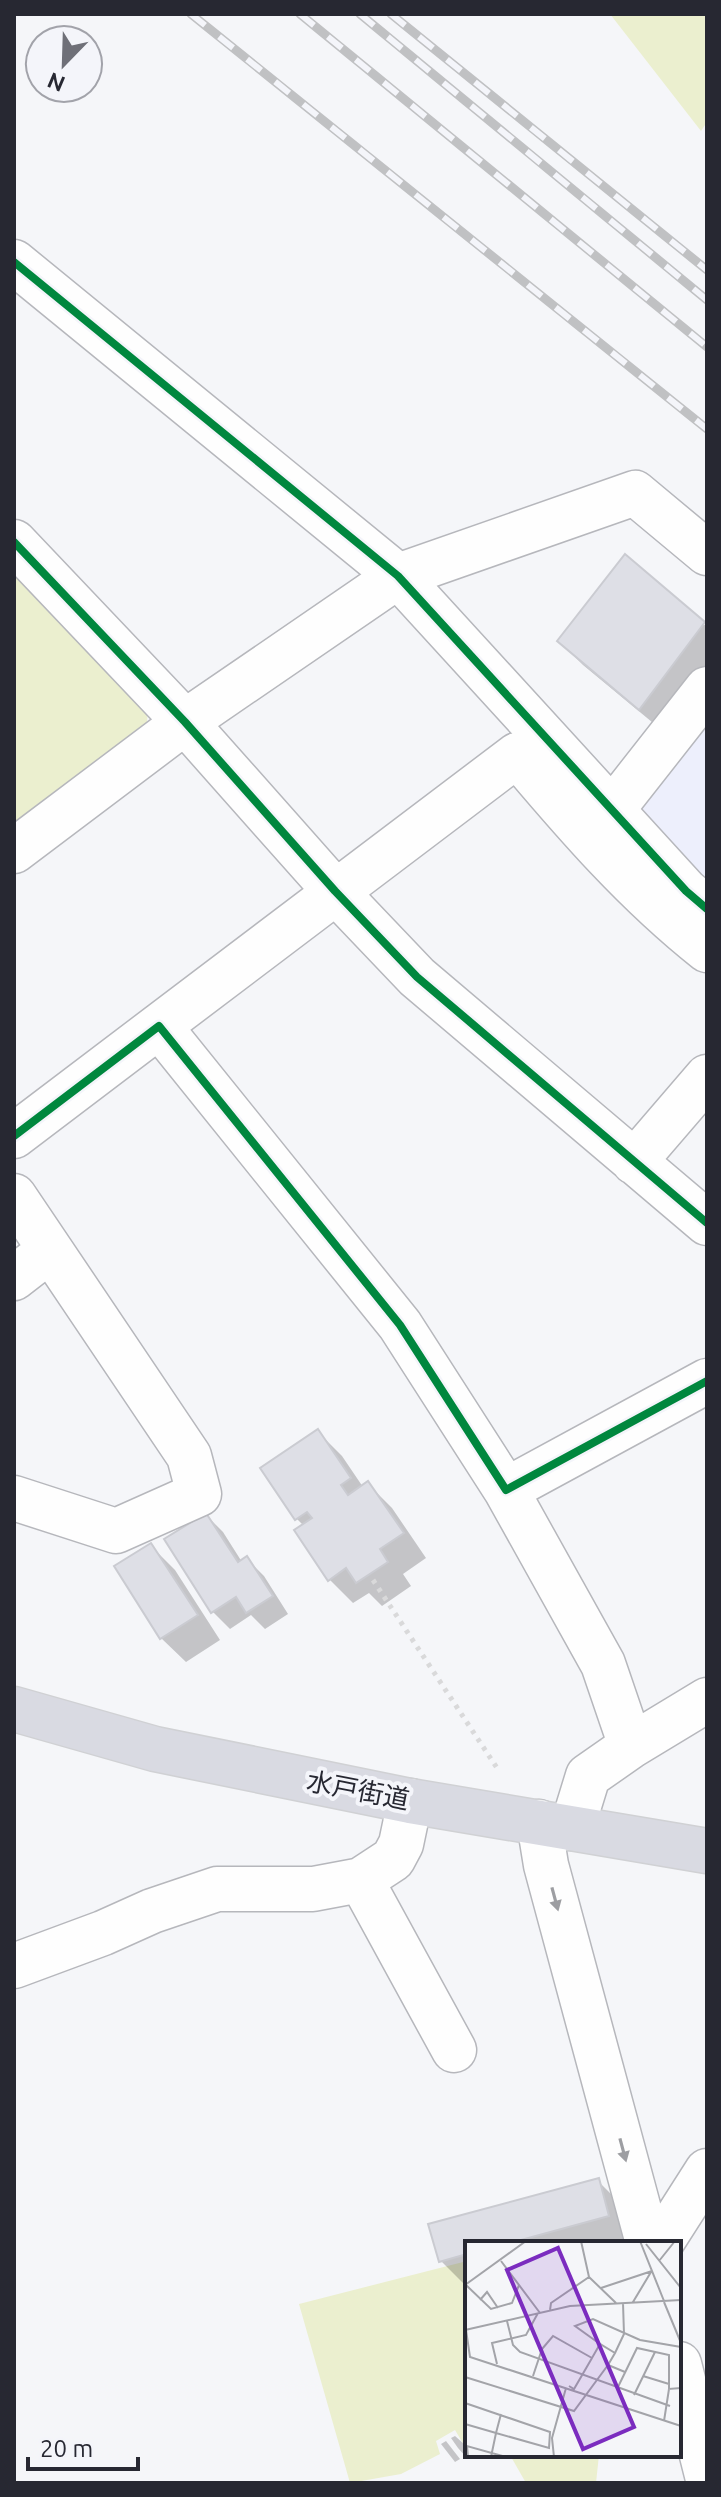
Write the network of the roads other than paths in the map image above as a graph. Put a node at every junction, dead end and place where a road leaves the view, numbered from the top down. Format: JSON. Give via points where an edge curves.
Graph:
{"nodes":[{"id":1,"x":14,"y":262,"type":"edge"},
{"id":2,"x":14,"y":542,"type":"edge"},
{"id":3,"x":707,"y":553,"type":"edge"},
{"id":4,"x":398,"y":576,"type":"junction"},
{"id":5,"x":707,"y":689,"type":"edge"},
{"id":6,"x":185,"y":722,"type":"junction"},
{"id":7,"x":615,"y":806,"type":"junction"},
{"id":8,"x":14,"y":851,"type":"edge"},
{"id":9,"x":335,"y":891,"type":"junction"},
{"id":10,"x":707,"y":909,"type":"edge"},
{"id":11,"x":707,"y":950,"type":"edge"},
{"id":12,"x":159,"y":1026,"type":"junction"},
{"id":13,"x":707,"y":1077,"type":"edge"},
{"id":14,"x":14,"y":1136,"type":"edge"},
{"id":15,"x":634,"y":1162,"type":"junction"},
{"id":16,"x":14,"y":1196,"type":"edge"},
{"id":17,"x":707,"y":1223,"type":"edge"},
{"id":18,"x":50,"y":1250,"type":"junction"},
{"id":19,"x":14,"y":1278,"type":"edge"},
{"id":20,"x":707,"y":1382,"type":"edge"},
{"id":21,"x":506,"y":1490,"type":"junction"},
{"id":22,"x":14,"y":1498,"type":"edge"},
{"id":23,"x":707,"y":1700,"type":"edge"},
{"id":24,"x":14,"y":1709,"type":"edge"},
{"id":25,"x":631,"y":1746,"type":"junction"},
{"id":26,"x":410,"y":1801,"type":"junction"},
{"id":27,"x":556,"y":1825,"type":"junction"},
{"id":28,"x":707,"y":1851,"type":"edge"},
{"id":29,"x":361,"y":1880,"type":"junction"},
{"id":30,"x":14,"y":1966,"type":"edge"},
{"id":31,"x":454,"y":2050,"type":"dead end"},
{"id":32,"x":701,"y":2180,"type":"edge"},
{"id":33,"x":636,"y":2197,"type":"junction"},
{"id":34,"x":647,"y":2241,"type":"edge"},
{"id":35,"x":662,"y":2241,"type":"edge"},
{"id":36,"x":681,"y":2372,"type":"edge"},
{"id":37,"x":707,"y":2475,"type":"edge"}],
"edges":[{"from":1,"to":4,"type":"street"},
{"from":2,"to":6,"type":"street"},
{"from":3,"to":4,"type":"street","via":[[635,493]]},
{"from":4,"to":6,"type":"street"},
{"from":4,"to":7,"type":"street"},
{"from":5,"to":7,"type":"street"},
{"from":6,"to":8,"type":"street"},
{"from":6,"to":9,"type":"street"},
{"from":7,"to":10,"type":"street"},
{"from":9,"to":11,"type":"street","via":[[517,755],[590,841],[664,916]]},
{"from":9,"to":12,"type":"street"},
{"from":9,"to":15,"type":"street","via":[[417,977]]},
{"from":12,"to":14,"type":"street"},
{"from":12,"to":21,"type":"street","via":[[400,1325]]},
{"from":13,"to":15,"type":"street"},
{"from":15,"to":17,"type":"street"},
{"from":16,"to":18,"type":"street"},
{"from":18,"to":19,"type":"street"},
{"from":18,"to":22,"type":"street","via":[[189,1456],[199,1494],[116,1531]]},
{"from":20,"to":21,"type":"street"},
{"from":21,"to":25,"type":"street","via":[[603,1664]]},
{"from":23,"to":25,"type":"street"},
{"from":24,"to":26,"type":"highway","name":"水戸街道","via":[[155,1749]]},
{"from":25,"to":27,"type":"street","via":[[588,1776]]},
{"from":26,"to":27,"type":"highway","name":"水戸街道"},
{"from":26,"to":29,"type":"street","via":[[393,1859]]},
{"from":27,"to":28,"type":"highway","name":"水戸街道"},
{"from":27,"to":33,"type":"street","one_way":true,"via":[[546,1865]]},
{"from":29,"to":30,"type":"street","via":[[313,1889],[217,1889]]},
{"from":29,"to":31,"type":"street"},
{"from":32,"to":33,"type":"street"},
{"from":32,"to":35,"type":"street"},
{"from":33,"to":34,"type":"street"},
{"from":36,"to":37,"type":"street"}]}
